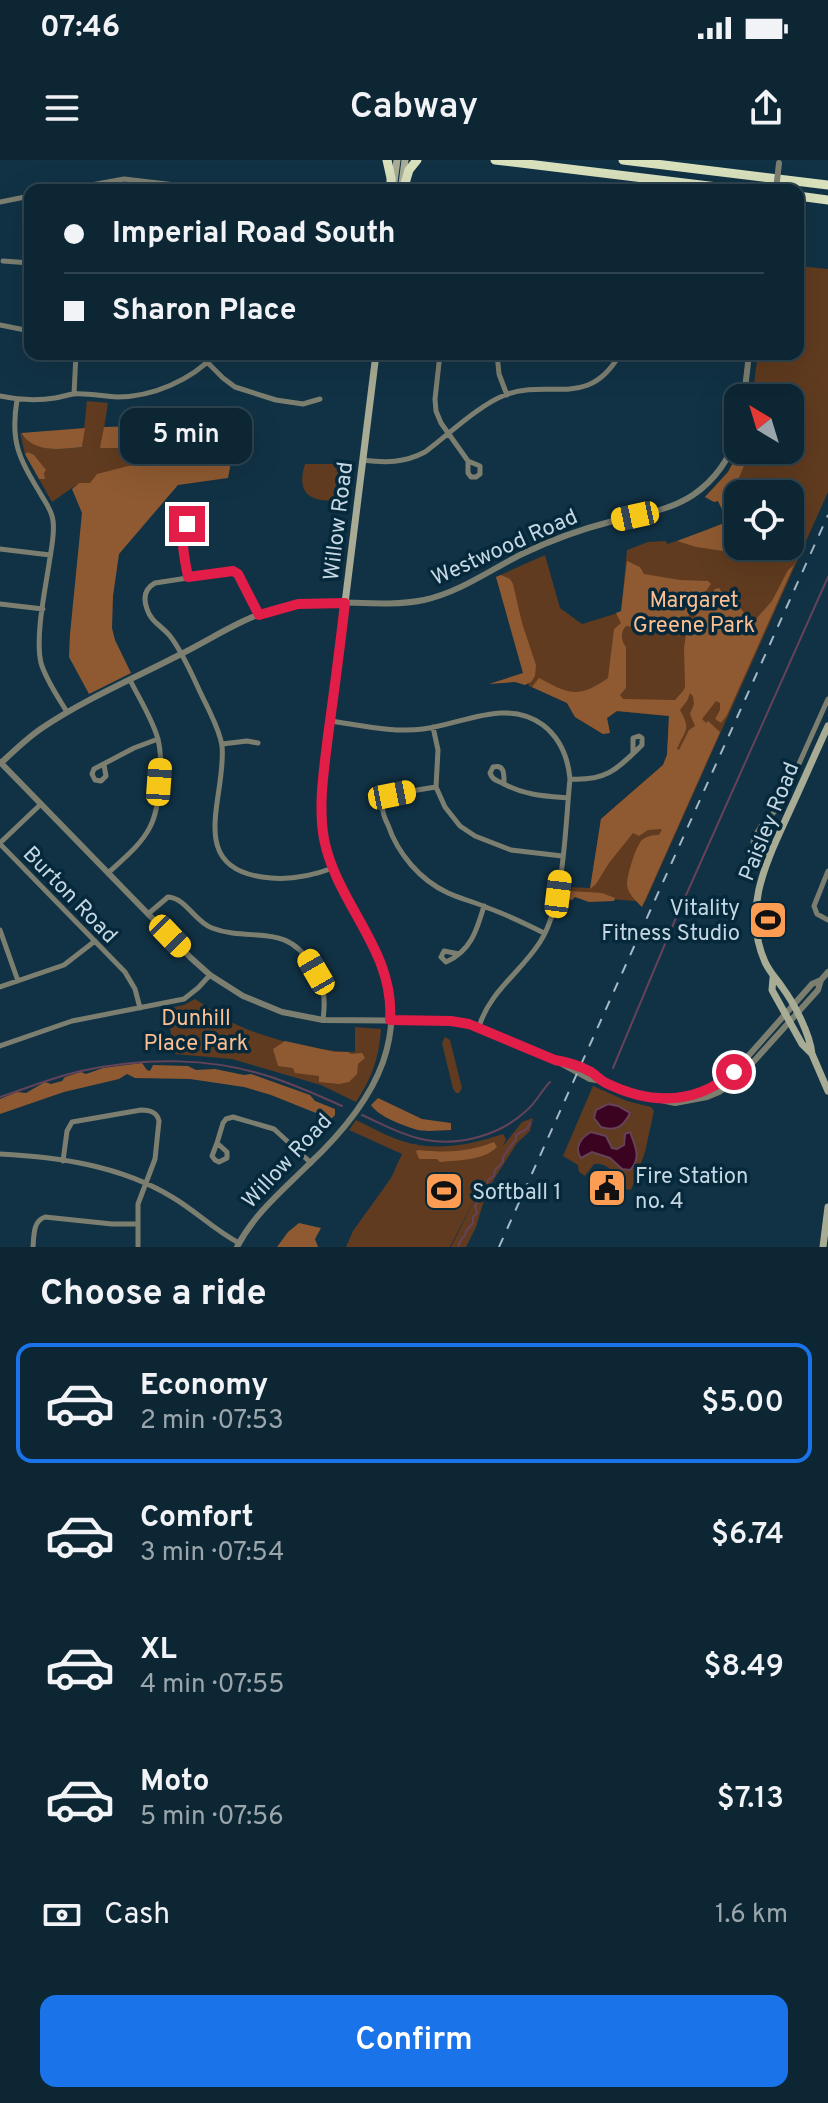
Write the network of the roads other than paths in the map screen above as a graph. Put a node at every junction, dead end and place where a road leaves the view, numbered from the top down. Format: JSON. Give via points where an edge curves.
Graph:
{"nodes":[{"id":1,"x":387,"y":160,"type":"edge"},
{"id":2,"x":397,"y":160,"type":"edge"},
{"id":3,"x":405,"y":160,"type":"edge"},
{"id":4,"x":417,"y":160,"type":"edge"},
{"id":5,"x":495,"y":160,"type":"edge"},
{"id":6,"x":623,"y":160,"type":"edge"},
{"id":7,"x":779,"y":161,"type":"edge"},
{"id":8,"x":153,"y":182,"type":"joint"},
{"id":9,"x":105,"y":184,"type":"edge"},
{"id":10,"x":168,"y":184,"type":"edge"},
{"id":11,"x":392,"y":184,"type":"edge"},
{"id":12,"x":393,"y":184,"type":"edge"},
{"id":13,"x":403,"y":184,"type":"edge"},
{"id":14,"x":404,"y":184,"type":"edge"},
{"id":15,"x":693,"y":184,"type":"edge"},
{"id":16,"x":777,"y":184,"type":"edge"},
{"id":17,"x":828,"y":185,"type":"edge"},
{"id":18,"x":24,"y":197,"type":"edge"},
{"id":19,"x":804,"y":197,"type":"edge"},
{"id":20,"x":828,"y":200,"type":"edge"},
{"id":21,"x":0,"y":202,"type":"edge"},
{"id":22,"x":3,"y":261,"type":"dead end"},
{"id":23,"x":24,"y":263,"type":"edge"},
{"id":24,"x":0,"y":325,"type":"edge"},
{"id":25,"x":24,"y":330,"type":"edge"},
{"id":26,"x":76,"y":360,"type":"edge"},
{"id":27,"x":211,"y":360,"type":"edge"},
{"id":28,"x":375,"y":360,"type":"edge"},
{"id":29,"x":439,"y":360,"type":"edge"},
{"id":30,"x":498,"y":360,"type":"edge"},
{"id":31,"x":616,"y":360,"type":"edge"},
{"id":32,"x":748,"y":360,"type":"edge"},
{"id":33,"x":208,"y":363,"type":"junction"},
{"id":34,"x":746,"y":384,"type":"edge"},
{"id":35,"x":74,"y":394,"type":"junction"},
{"id":36,"x":507,"y":395,"type":"junction"},
{"id":37,"x":0,"y":396,"type":"edge"},
{"id":38,"x":320,"y":399,"type":"dead end"},
{"id":39,"x":17,"y":400,"type":"junction"},
{"id":40,"x":449,"y":435,"type":"junction"},
{"id":41,"x":363,"y":460,"type":"junction"},
{"id":42,"x":468,"y":461,"type":"dead end"},
{"id":43,"x":724,"y":462,"type":"edge"},
{"id":44,"x":196,"y":517,"type":"dead end"},
{"id":45,"x":0,"y":549,"type":"edge"},
{"id":46,"x":50,"y":555,"type":"junction"},
{"id":47,"x":188,"y":577,"type":"junction"},
{"id":48,"x":345,"y":603,"type":"junction"},
{"id":49,"x":0,"y":604,"type":"edge"},
{"id":50,"x":43,"y":609,"type":"junction"},
{"id":51,"x":259,"y":615,"type":"junction"},
{"id":52,"x":181,"y":655,"type":"junction"},
{"id":53,"x":130,"y":680,"type":"junction"},
{"id":54,"x":828,"y":699,"type":"edge"},
{"id":55,"x":67,"y":712,"type":"junction"},
{"id":56,"x":330,"y":721,"type":"junction"},
{"id":57,"x":828,"y":726,"type":"edge"},
{"id":58,"x":433,"y":727,"type":"junction"},
{"id":59,"x":158,"y":739,"type":"junction"},
{"id":60,"x":258,"y":743,"type":"dead end"},
{"id":61,"x":222,"y":744,"type":"junction"},
{"id":62,"x":633,"y":752,"type":"dead end"},
{"id":63,"x":0,"y":763,"type":"edge"},
{"id":64,"x":104,"y":765,"type":"dead end"},
{"id":65,"x":570,"y":779,"type":"junction"},
{"id":66,"x":504,"y":784,"type":"dead end"},
{"id":67,"x":436,"y":787,"type":"junction"},
{"id":68,"x":568,"y":798,"type":"junction"},
{"id":69,"x":41,"y":804,"type":"junction"},
{"id":70,"x":0,"y":844,"type":"edge"},
{"id":71,"x":562,"y":856,"type":"junction"},
{"id":72,"x":769,"y":856,"type":"junction"},
{"id":73,"x":333,"y":868,"type":"junction"},
{"id":74,"x":828,"y":871,"type":"edge"},
{"id":75,"x":108,"y":873,"type":"junction"},
{"id":76,"x":484,"y":906,"type":"junction"},
{"id":77,"x":148,"y":914,"type":"junction"},
{"id":78,"x":828,"y":920,"type":"edge"},
{"id":79,"x":0,"y":930,"type":"edge"},
{"id":80,"x":544,"y":933,"type":"junction"},
{"id":81,"x":95,"y":941,"type":"junction"},
{"id":82,"x":459,"y":954,"type":"dead end"},
{"id":83,"x":828,"y":972,"type":"edge"},
{"id":84,"x":210,"y":975,"type":"junction"},
{"id":85,"x":773,"y":978,"type":"junction"},
{"id":86,"x":18,"y":981,"type":"junction"},
{"id":87,"x":0,"y":987,"type":"edge"},
{"id":88,"x":140,"y":1008,"type":"junction"},
{"id":89,"x":795,"y":1010,"type":"junction"},
{"id":90,"x":785,"y":1014,"type":"junction"},
{"id":91,"x":323,"y":1020,"type":"junction"},
{"id":92,"x":390,"y":1020,"type":"junction"},
{"id":93,"x":790,"y":1022,"type":"junction"},
{"id":94,"x":479,"y":1027,"type":"junction"},
{"id":95,"x":0,"y":1046,"type":"edge"},
{"id":96,"x":812,"y":1054,"type":"junction"},
{"id":97,"x":828,"y":1091,"type":"edge"},
{"id":98,"x":662,"y":1099,"type":"junction"},
{"id":99,"x":217,"y":1143,"type":"dead end"},
{"id":100,"x":0,"y":1154,"type":"edge"},
{"id":101,"x":63,"y":1161,"type":"junction"},
{"id":102,"x":311,"y":1163,"type":"junction"},
{"id":103,"x":147,"y":1183,"type":"junction"},
{"id":104,"x":828,"y":1207,"type":"edge"},
{"id":105,"x":137,"y":1224,"type":"junction"},
{"id":106,"x":238,"y":1245,"type":"edge"},
{"id":107,"x":33,"y":1247,"type":"edge"},
{"id":108,"x":138,"y":1247,"type":"edge"},
{"id":109,"x":823,"y":1247,"type":"edge"}],
"edges":[{"from":1,"to":11,"type":"highway"},
{"from":2,"to":12,"type":"main road"},
{"from":3,"to":13,"type":"main road"},
{"from":4,"to":14,"type":"highway"},
{"from":5,"to":15,"type":"highway"},
{"from":6,"to":17,"type":"highway"},
{"from":7,"to":16,"type":"street","bridge":true},
{"from":8,"to":9,"type":"street","via":[[124,179]]},
{"from":8,"to":10,"type":"street"},
{"from":18,"to":21,"type":"street"},
{"from":19,"to":20,"type":"highway"},
{"from":22,"to":23,"type":"street"},
{"from":24,"to":25,"type":"street"},
{"from":26,"to":35,"type":"street"},
{"from":27,"to":33,"type":"street"},
{"from":28,"to":41,"type":"main road","name":"Willow Road"},
{"from":29,"to":40,"type":"street","via":[[436,411]]},
{"from":30,"to":36,"type":"street"},
{"from":31,"to":36,"type":"street","via":[[608,372],[575,389]]},
{"from":32,"to":34,"type":"street"},
{"from":33,"to":35,"type":"street","via":[[173,384],[140,395]]},
{"from":33,"to":38,"type":"street","via":[[235,387],[303,404]]},
{"from":35,"to":39,"type":"street"},
{"from":36,"to":40,"type":"street"},
{"from":37,"to":39,"type":"street"},
{"from":39,"to":46,"type":"street","via":[[16,444],[54,523]]},
{"from":40,"to":41,"type":"street","via":[[405,461]]},
{"from":40,"to":42,"type":"street"},
{"from":41,"to":48,"type":"main road","name":"Willow Road"},
{"from":43,"to":48,"type":"street","name":"Westwood Road","via":[[682,502],[552,540],[458,589],[399,603]]},
{"from":44,"to":47,"type":"street","via":[[183,536]]},
{"from":45,"to":46,"type":"street"},
{"from":46,"to":50,"type":"street"},
{"from":47,"to":51,"type":"street","via":[[233,571]]},
{"from":47,"to":52,"type":"street","via":[[155,583],[145,596],[152,620],[172,637]]},
{"from":48,"to":51,"type":"street","name":"Westwood Road","via":[[298,604]]},
{"from":48,"to":56,"type":"street","name":"Willow Road"},
{"from":49,"to":50,"type":"street"},
{"from":50,"to":55,"type":"street","via":[[42,664]]},
{"from":51,"to":52,"type":"street","name":"Westwood Road"},
{"from":52,"to":53,"type":"street","name":"Westwood Road"},
{"from":52,"to":61,"type":"street"},
{"from":53,"to":55,"type":"street","name":"Westwood Road"},
{"from":53,"to":59,"type":"street"},
{"from":54,"to":72,"type":"street","via":[[780,806],[754,837],[756,849]]},
{"from":55,"to":63,"type":"street","name":"Westwood Road"},
{"from":56,"to":58,"type":"street","via":[[399,730]]},
{"from":56,"to":73,"type":"street","name":"Willow Road","via":[[321,808]]},
{"from":57,"to":72,"type":"main road","name":"Paisley Road"},
{"from":58,"to":65,"type":"street","via":[[495,713],[530,717],[557,738]]},
{"from":58,"to":67,"type":"street"},
{"from":59,"to":64,"type":"street"},
{"from":59,"to":75,"type":"street","via":[[161,759],[154,817],[141,840]]},
{"from":60,"to":61,"type":"street"},
{"from":61,"to":73,"type":"street","via":[[214,836],[224,860],[240,872],[286,880]]},
{"from":62,"to":65,"type":"street","via":[[603,776]]},
{"from":63,"to":69,"type":"street"},
{"from":65,"to":68,"type":"street"},
{"from":66,"to":68,"type":"street","via":[[518,792]]},
{"from":67,"to":71,"type":"street","via":[[452,818],[475,836],[511,850]]},
{"from":67,"to":76,"type":"street","via":[[386,799],[382,807],[387,824],[400,850],[424,877],[445,892]]},
{"from":68,"to":71,"type":"street"},
{"from":69,"to":70,"type":"street"},
{"from":69,"to":75,"type":"street"},
{"from":70,"to":81,"type":"street","name":"Burton Road"},
{"from":71,"to":80,"type":"street","via":[[555,906]]},
{"from":72,"to":85,"type":"main road","name":"Paisley Road","via":[[757,890],[755,922]]},
{"from":73,"to":92,"type":"street","name":"Willow Road","via":[[381,961]]},
{"from":74,"to":78,"type":"street","via":[[814,906]]},
{"from":75,"to":77,"type":"street"},
{"from":76,"to":80,"type":"street"},
{"from":76,"to":82,"type":"street","via":[[474,939]]},
{"from":77,"to":84,"type":"street"},
{"from":77,"to":91,"type":"street","via":[[173,897],[211,928],[294,944],[321,981]]},
{"from":79,"to":86,"type":"street"},
{"from":80,"to":94,"type":"street","via":[[486,1007]]},
{"from":81,"to":86,"type":"street","via":[[64,965]]},
{"from":81,"to":88,"type":"street","name":"Burton Road","via":[[129,977]]},
{"from":83,"to":89,"type":"street","via":[[818,990]]},
{"from":84,"to":88,"type":"street","via":[[184,999]]},
{"from":84,"to":91,"type":"street","via":[[264,1006]]},
{"from":85,"to":89,"type":"main road","name":"Paisley Road"},
{"from":85,"to":90,"type":"main road","name":"Paisley Road","via":[[772,990]]},
{"from":86,"to":87,"type":"street"},
{"from":88,"to":95,"type":"street","via":[[72,1021]]},
{"from":89,"to":90,"type":"street"},
{"from":89,"to":93,"type":"street"},
{"from":89,"to":96,"type":"main road","name":"Paisley Road"},
{"from":90,"to":93,"type":"main road","name":"Paisley Road"},
{"from":90,"to":98,"type":"street","via":[[723,1081],[691,1096]]},
{"from":91,"to":92,"type":"street"},
{"from":92,"to":94,"type":"street"},
{"from":92,"to":102,"type":"street","name":"Willow Road","via":[[376,1079]]},
{"from":93,"to":96,"type":"main road","name":"Paisley Road"},
{"from":93,"to":98,"type":"street","via":[[719,1092],[675,1103]]},
{"from":94,"to":98,"type":"street","via":[[590,1079]]},
{"from":96,"to":97,"type":"main road","name":"Paisley Road"},
{"from":99,"to":102,"type":"street","via":[[223,1123],[233,1117],[274,1129]]},
{"from":100,"to":101,"type":"street"},
{"from":101,"to":103,"type":"street","via":[[114,1170]]},
{"from":101,"to":103,"type":"street","via":[[72,1122],[151,1111],[159,1125]]},
{"from":102,"to":106,"type":"street","name":"Willow Road","via":[[266,1205]]},
{"from":103,"to":105,"type":"street"},
{"from":103,"to":106,"type":"street"},
{"from":104,"to":109,"type":"main road"},
{"from":105,"to":107,"type":"street","via":[[45,1217],[36,1225]]},
{"from":105,"to":108,"type":"street"}]}
